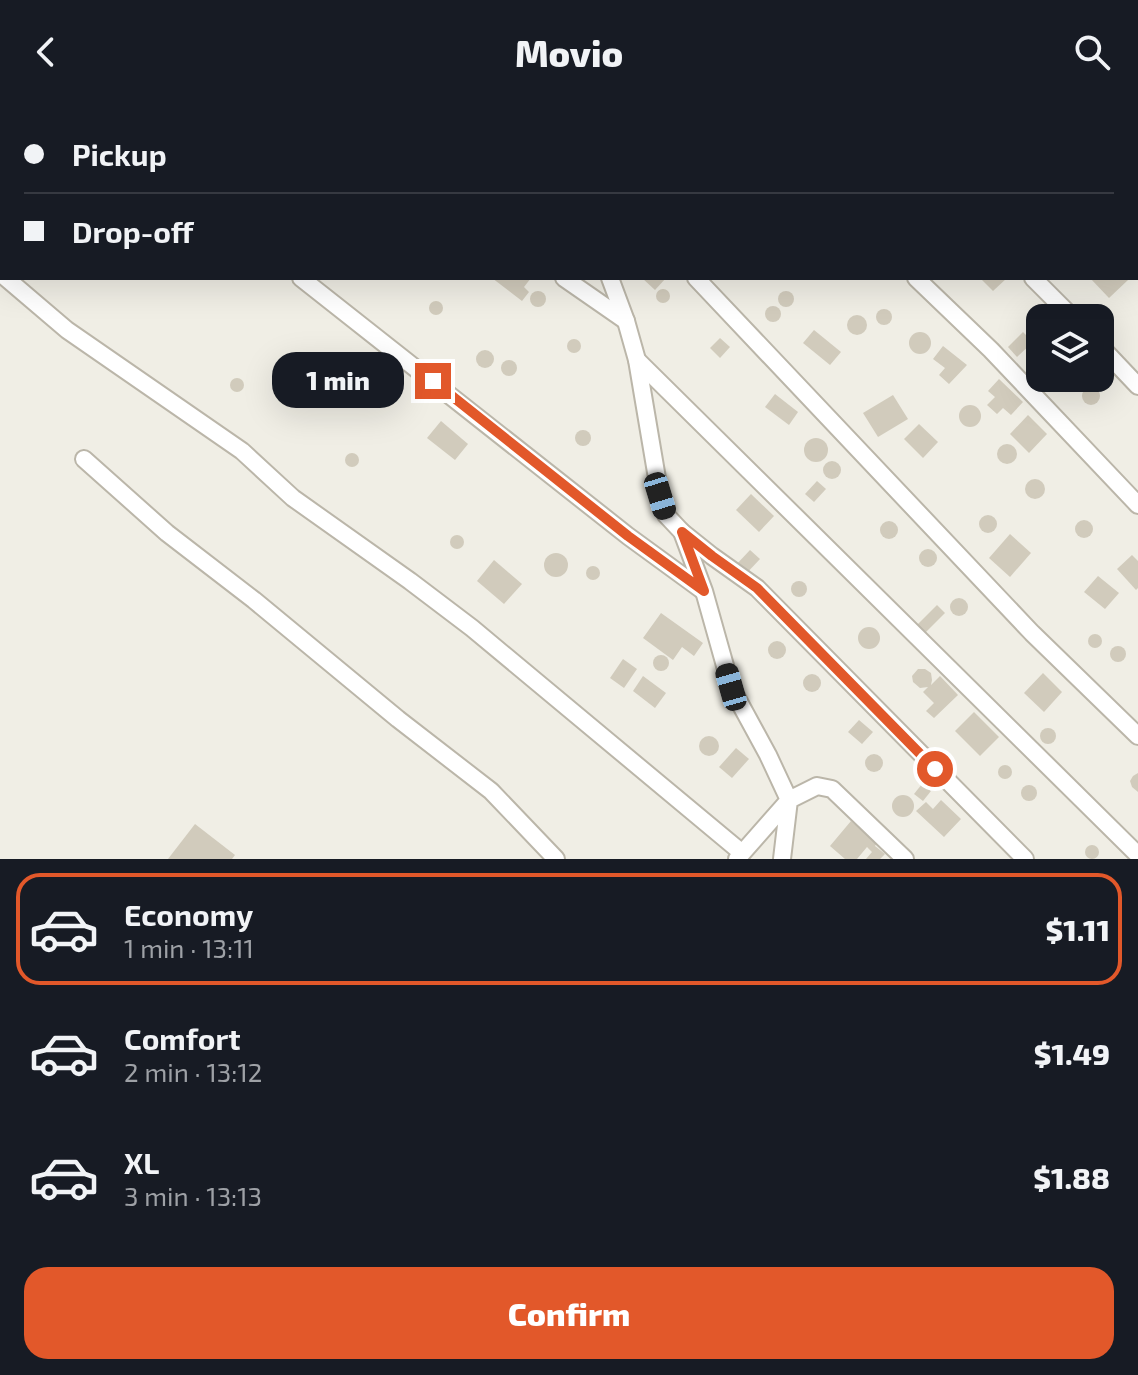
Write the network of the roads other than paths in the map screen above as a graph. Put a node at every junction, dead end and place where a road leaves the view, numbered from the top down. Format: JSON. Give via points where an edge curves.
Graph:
{"nodes":[{"id":1,"x":9,"y":280,"type":"edge"},
{"id":2,"x":304,"y":280,"type":"edge"},
{"id":3,"x":567,"y":280,"type":"edge"},
{"id":4,"x":611,"y":280,"type":"edge"},
{"id":5,"x":698,"y":280,"type":"edge"},
{"id":6,"x":918,"y":280,"type":"edge"},
{"id":7,"x":1035,"y":280,"type":"edge"},
{"id":8,"x":1059,"y":304,"type":"edge"},
{"id":9,"x":626,"y":321,"type":"junction"},
{"id":10,"x":637,"y":360,"type":"junction"},
{"id":11,"x":1114,"y":361,"type":"edge"},
{"id":12,"x":1138,"y":386,"type":"edge"},
{"id":13,"x":84,"y":459,"type":"dead end"},
{"id":14,"x":1138,"y":505,"type":"edge"},
{"id":15,"x":682,"y":532,"type":"junction"},
{"id":16,"x":704,"y":591,"type":"junction"},
{"id":17,"x":1138,"y":736,"type":"edge"},
{"id":18,"x":789,"y":800,"type":"junction"},
{"id":19,"x":1138,"y":855,"type":"edge"},
{"id":20,"x":739,"y":856,"type":"edge"},
{"id":21,"x":556,"y":859,"type":"edge"},
{"id":22,"x":782,"y":859,"type":"edge"},
{"id":23,"x":905,"y":859,"type":"edge"},
{"id":24,"x":1025,"y":859,"type":"edge"}],
"edges":[{"from":1,"to":20,"type":"street","via":[[67,330],[242,451],[293,498],[472,628]]},
{"from":2,"to":16,"type":"street"},
{"from":3,"to":9,"type":"street"},
{"from":4,"to":9,"type":"street"},
{"from":5,"to":17,"type":"street","via":[[1032,633]]},
{"from":6,"to":14,"type":"street"},
{"from":7,"to":8,"type":"street"},
{"from":9,"to":10,"type":"street"},
{"from":10,"to":15,"type":"street","via":[[660,496],[666,515]]},
{"from":10,"to":19,"type":"street"},
{"from":11,"to":12,"type":"street"},
{"from":13,"to":21,"type":"street","via":[[167,533],[491,791]]},
{"from":15,"to":16,"type":"street"},
{"from":15,"to":24,"type":"street","via":[[757,588]]},
{"from":16,"to":18,"type":"street","via":[[731,687]]},
{"from":18,"to":20,"type":"street"},
{"from":18,"to":22,"type":"street"},
{"from":18,"to":23,"type":"street","via":[[817,786],[832,789]]}]}
